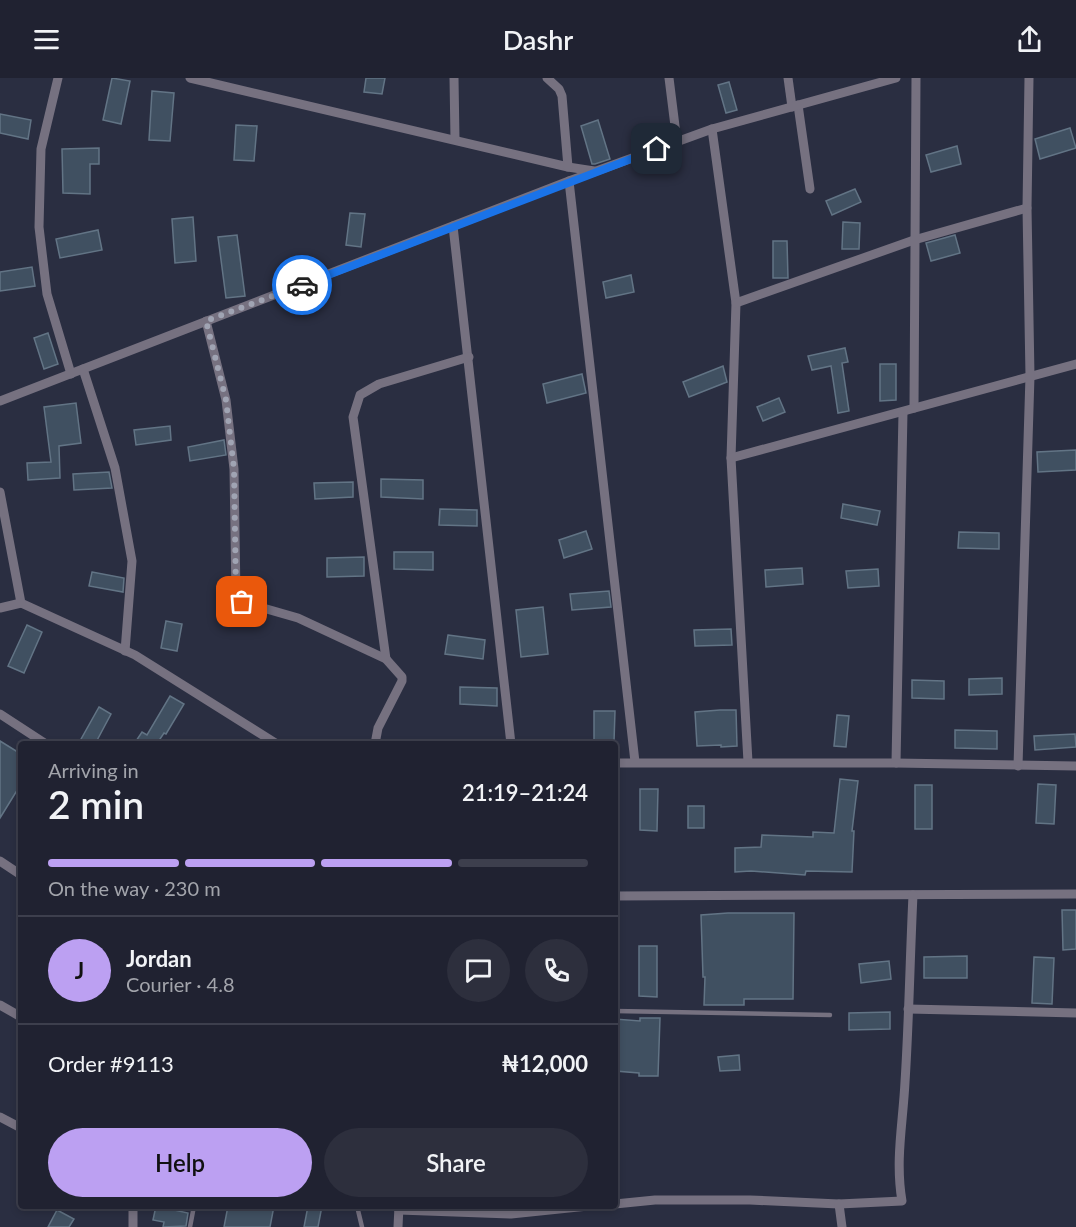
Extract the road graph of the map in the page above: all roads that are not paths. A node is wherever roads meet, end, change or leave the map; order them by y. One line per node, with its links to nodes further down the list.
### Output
1 (58, 78): 26 (street)
2 (190, 78): 12 (street)
3 (454, 78): 12 (street)
4 (547, 78): 14 (street)
5 (669, 78): 13 (street)
6 (788, 78): 10 (street)
7 (896, 78): 10 (street)
8 (916, 78): 20 (street)
9 (1029, 78): 18 (street)
10 (795, 106): 11 (street); 17 (street)
11 (712, 129): 13 (street); 21 (street)
12 (455, 139): 14 (street)
13 (676, 142): 15 (street)
14 (568, 167): 15 (street)
15 (597, 171): 16 (street)
16 (569, 181): 19 (street); 42 (street)
17 (810, 189)
18 (1027, 208): 20 (street); 27 (street)
19 (453, 226): 22 (street); 23 (street)
20 (914, 240): 21 (street); 29 (street)
21 (736, 303): 31 (street)
22 (206, 321): 25 (street); 36 (street)
23 (469, 357): 36 (street); 41 (street)
24 (1076, 364): 27 (street)
25 (83, 369): 26 (street); 35 (street)
26 (71, 374): 28 (street)
27 (1030, 375): 29 (street); 46 (street)
28 (0, 401)
29 (914, 408): 30 (street)
30 (903, 412): 31 (street); 45 (street)
31 (731, 458): 43 (street)
32 (0, 492): 33 (street)
33 (21, 603): 34 (street); 35 (street)
34 (0, 609)
35 (125, 651): 39 (street)
36 (386, 659): 40 (street)
37 (0, 714): 38 (street)
38 (41, 741)
39 (272, 741)
40 (376, 741)
41 (511, 741)
42 (634, 762): 43 (street); 44 (street)
43 (748, 762): 45 (street)
44 (618, 763)
45 (896, 763): 46 (street)
46 (1018, 766): 47 (street)
47 (1076, 766)
48 (0, 861): 49 (street)
49 (18, 873)
50 (1076, 894): 51 (street)
51 (913, 895): 52 (street); 54 (street)
52 (618, 896)
53 (0, 1005): 57 (street)
54 (908, 1010): 56 (street); 62 (street)
55 (618, 1011): 58 (lane)
56 (1076, 1013)
57 (18, 1015)
58 (830, 1015)
59 (0, 1117): 60 (street)
60 (18, 1126)
61 (618, 1204): 62 (street)
62 (839, 1204): 73 (street)
63 (134, 1209): 69 (street)
64 (193, 1209): 70 (lane)
65 (358, 1209): 71 (lane)
66 (399, 1209): 72 (street)
67 (418, 1209): 68 (street)
68 (559, 1209)
69 (133, 1227)
70 (190, 1227)
71 (362, 1227)
72 (398, 1227)
73 (842, 1227)

